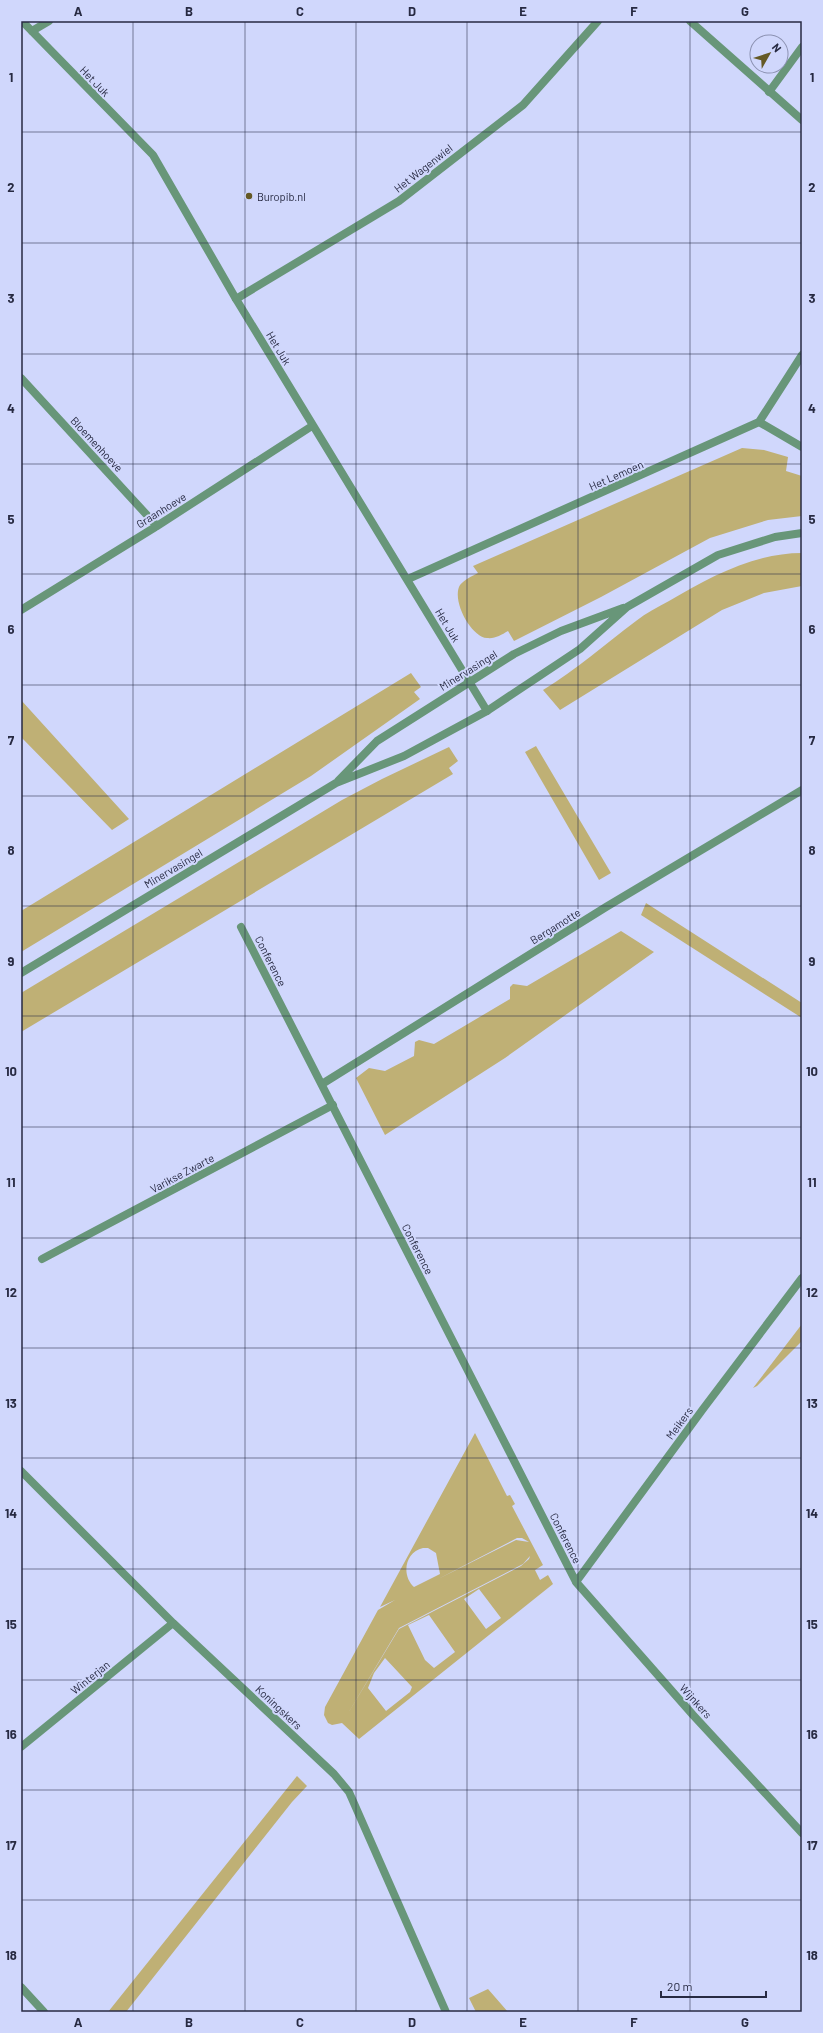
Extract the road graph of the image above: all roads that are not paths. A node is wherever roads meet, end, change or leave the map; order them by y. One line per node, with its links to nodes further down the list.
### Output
1 (22, 21): 5 (street, Het Juk)
2 (49, 21): 5 (street)
3 (598, 21): 9 (street, Het Wagenwiel)
4 (690, 21): 7 (street)
5 (32, 31): 9 (street, Het Juk)
6 (802, 47): 7 (street)
7 (770, 92): 8 (street)
8 (802, 120)
9 (236, 300): 13 (street, Het Juk)
10 (802, 354): 12 (street)
11 (21, 378): 15 (street, Bloemenhoeve)
12 (759, 422): 14 (street); 17 (street, Het Lemoen)
13 (312, 426): 15 (street, Graanhoeve); 17 (street, Het Juk)
14 (802, 446)
15 (157, 526): 19 (street, Graanhoeve)
16 (802, 533): 18 (street, Minervasingel)
17 (408, 579): 20 (street, Het Juk)
18 (629, 606): 20 (street, Minervasingel); 21 (street, Minervasingel)
19 (21, 610)
20 (469, 683): 21 (street, Het Juk); 22 (street, Minervasingel)
21 (487, 711): 22 (street, Minervasingel)
22 (336, 783): 25 (street, Minervasingel)
23 (802, 790): 26 (street, Bergamotte)
24 (241, 927): 26 (street, Conference)
25 (21, 973)
26 (322, 1084): 27 (street, Conference)
27 (333, 1105): 28 (street, Varikse Zwarte); 31 (street, Conference)
28 (42, 1259)
29 (802, 1278): 31 (street, Meikers)
30 (21, 1471): 32 (street, Koningskers)
31 (576, 1582): 34 (street, Wijnkers)
32 (173, 1623): 33 (street, Winterjan); 37 (street, Koningskers)
33 (21, 1747)
34 (802, 1833)
35 (21, 1987): 36 (street)
36 (44, 2012)
37 (446, 2012)

